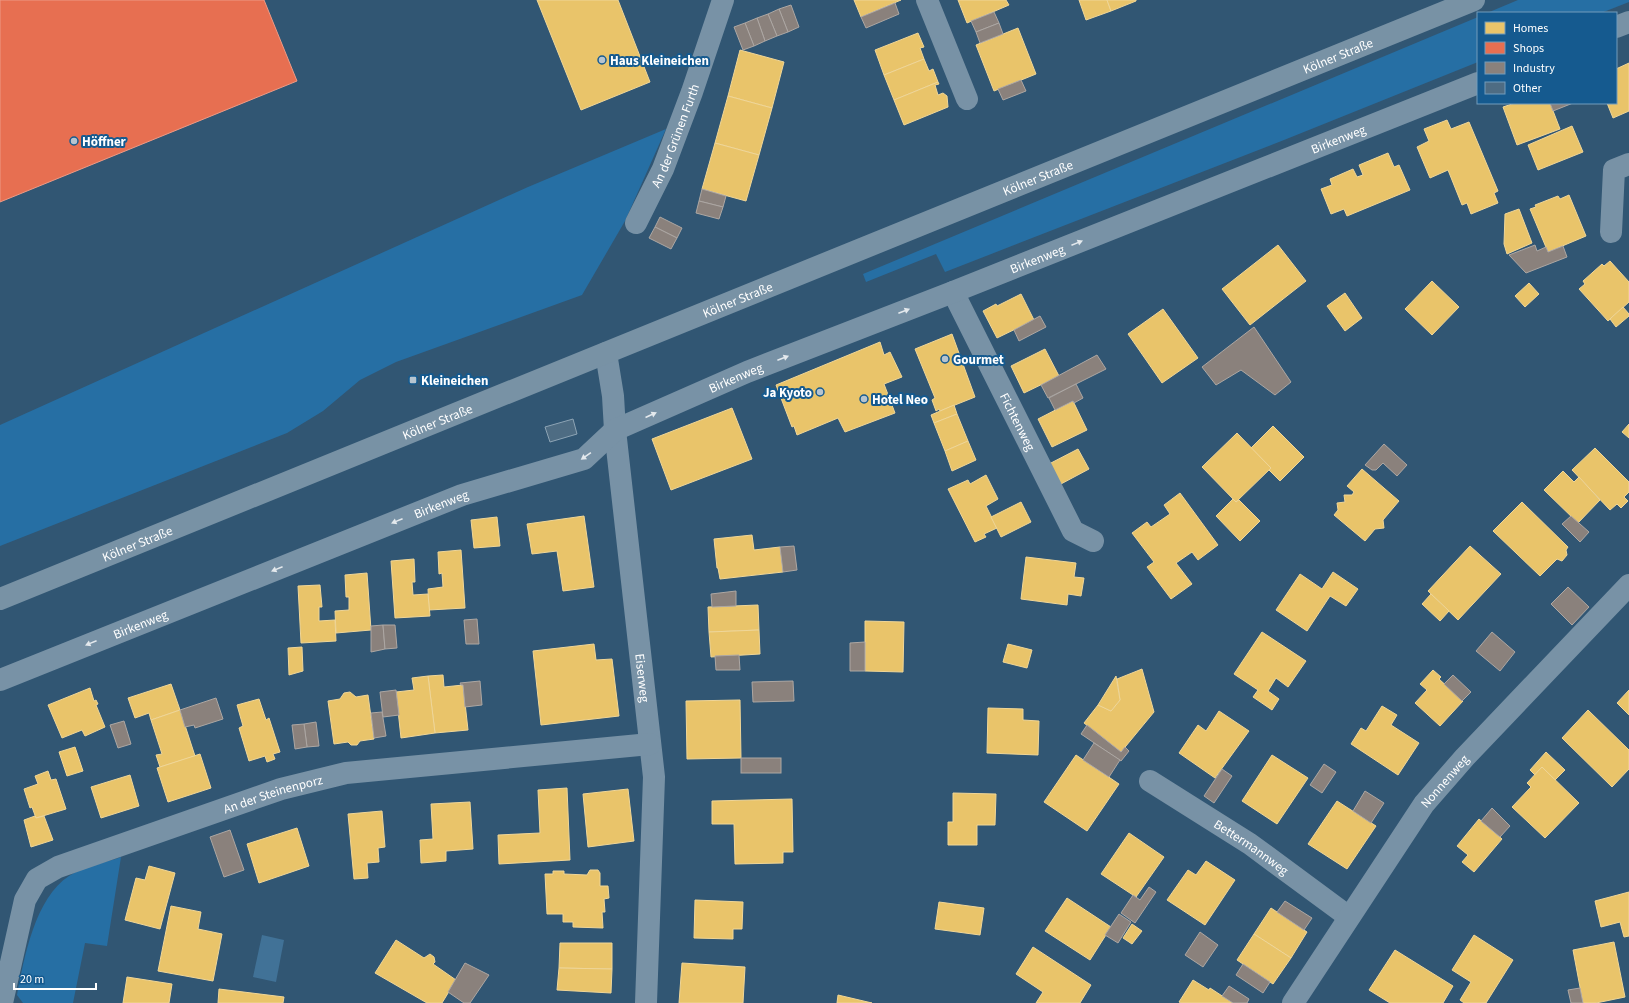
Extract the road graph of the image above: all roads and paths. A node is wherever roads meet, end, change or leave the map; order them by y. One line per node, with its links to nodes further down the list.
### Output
1 (723, 0): 9 (street, An der Grünen Furth)
2 (927, 0): 7 (street)
3 (1474, 0): 12 (main road, Kölner Straße)
4 (1629, 22): 5 (street)
5 (1617, 28)
6 (1477, 83): 11 (street, Birkenweg, one-way to 6)
7 (966, 99)
8 (1629, 164): 10 (street)
9 (636, 223)
10 (1611, 232)
11 (953, 292): 13 (street, Birkenweg, one-way to 11); 14 (street, Fichtenweg)
12 (606, 353): 13 (street, Eiserweg); 16 (main road, Kölner Straße)
13 (615, 430): 17 (street, Birkenweg, one-way to 17); 18 (street, Eiserweg)
14 (1092, 541)
15 (1629, 585): 20 (street, Nonnenweg)
16 (0, 598)
17 (0, 680)
18 (650, 744): 21 (street, An der Steinenporz); 22 (street, Eiserweg)
19 (1150, 781): 20 (street, Bettermannweg)
20 (1349, 917): 23 (street, Nonnenweg)
21 (2, 1003)
22 (646, 1003)
23 (1293, 1003)

